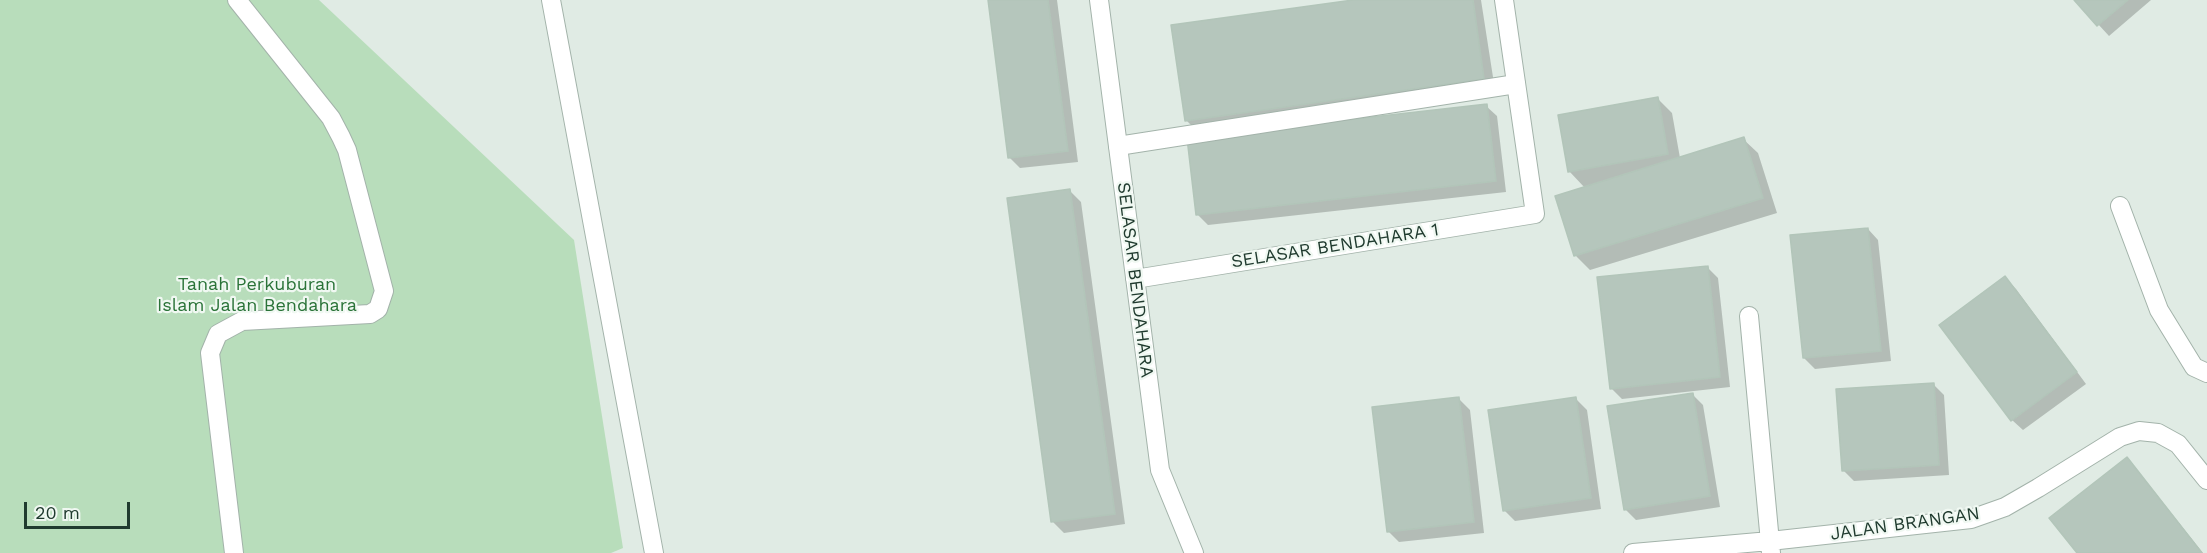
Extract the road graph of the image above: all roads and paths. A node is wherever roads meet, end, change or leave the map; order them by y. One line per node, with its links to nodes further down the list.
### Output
1 (237, 0): 13 (street)
2 (552, 0): 14 (street)
3 (1100, 0): 6 (street, SELASAR BENDAHARA)
4 (1504, 0): 5 (street)
5 (1516, 84): 6 (street); 8 (street, SELASAR BENDAHARA 1)
6 (1118, 146): 8 (street, SELASAR BENDAHARA)
7 (2120, 206): 10 (street)
8 (1135, 279): 15 (street, SELASAR BENDAHARA)
9 (1749, 316): 12 (street)
10 (2207, 373)
11 (2207, 480): 12 (street, JALAN BRANGAN)
12 (1771, 547): 16 (street, JALAN BRANGAN)
13 (234, 553)
14 (654, 553)
15 (1194, 553)
16 (1633, 553)

